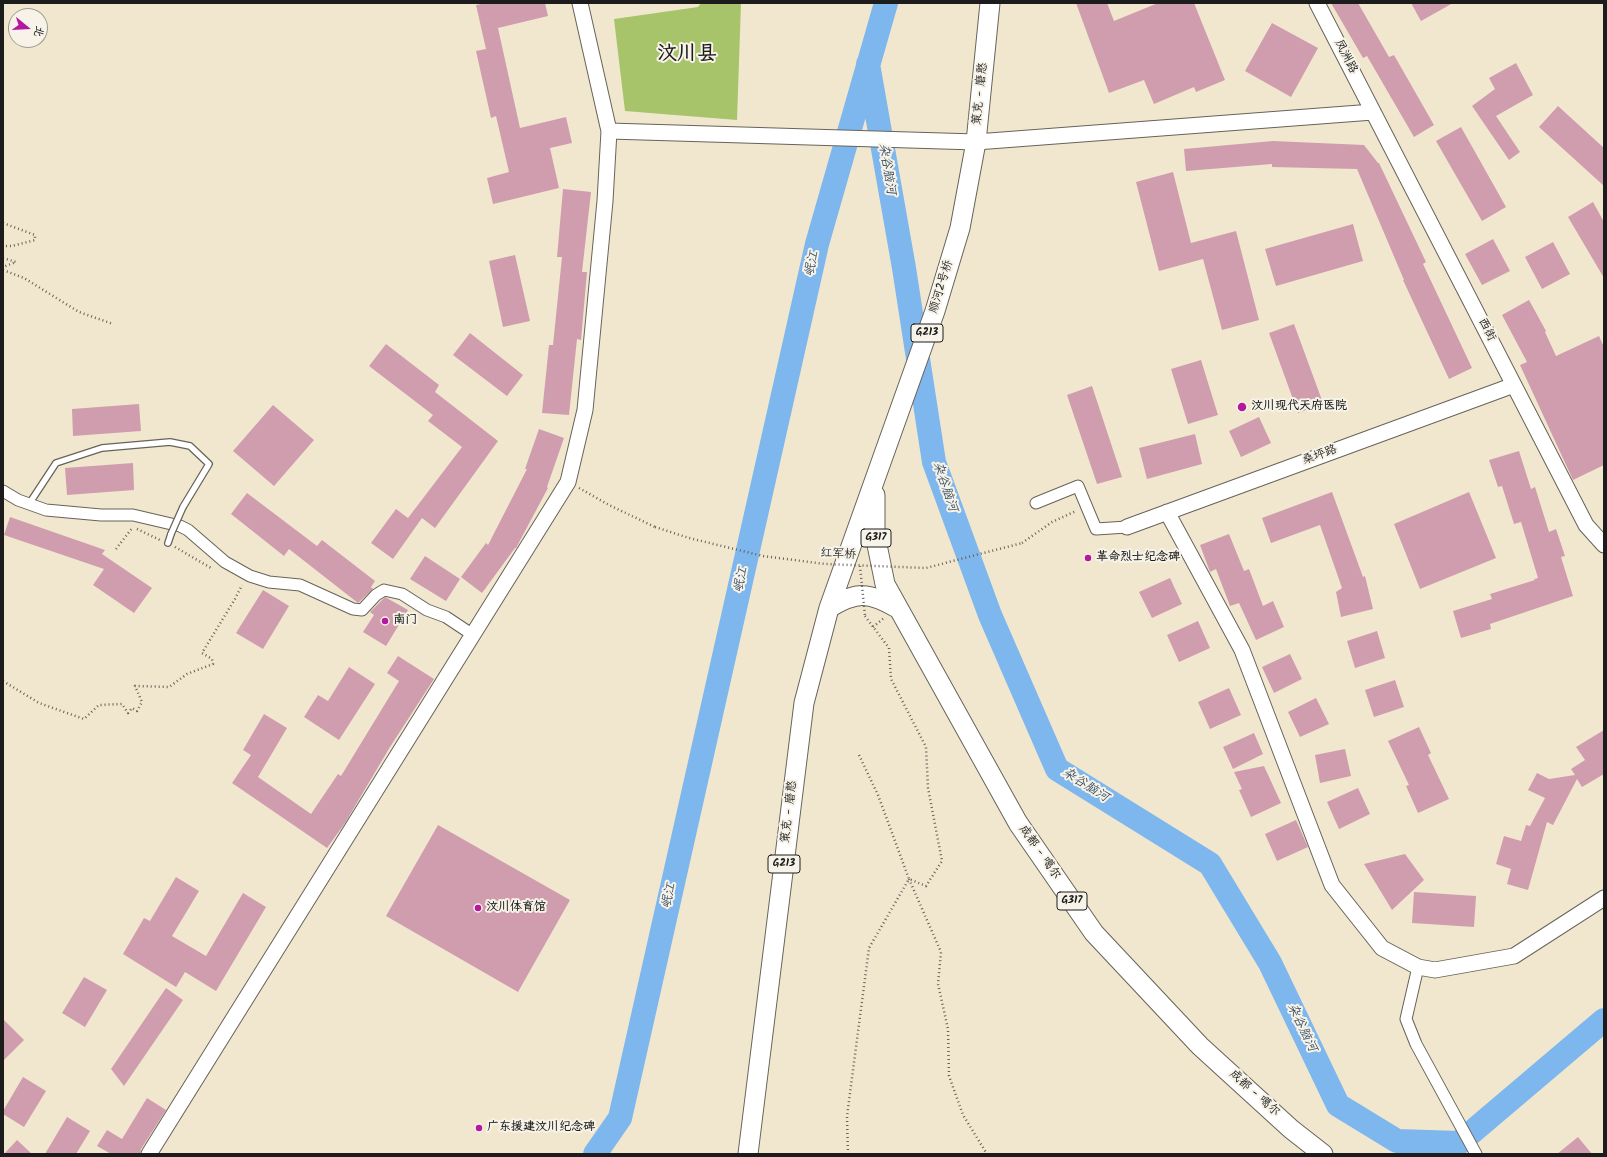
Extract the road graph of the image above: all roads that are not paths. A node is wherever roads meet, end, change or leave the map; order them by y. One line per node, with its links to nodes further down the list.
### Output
1 (580, 3): 5 (street)
2 (990, 3): 6 (highway, 策克 - 磨憨 / G213)
3 (1317, 3): 4 (street, 凤洲路)
4 (1373, 112): 6 (street); 8 (street, 西街)
5 (609, 131): 6 (street); 19 (street)
6 (976, 142): 7 (highway, 策克 - 磨憨 / G213)
7 (968, 184): 9 (highway, 顺河2号桥 / G213)
8 (1514, 385): 13 (street, 桑坪路); 16 (street, 西街)
9 (876, 480): 17 (highway, 成都 - 噶尔 / G317); 18 (highway, 策克 - 磨憨 / G213)
10 (3, 491): 12 (street)
11 (1036, 502): 14 (street)
12 (29, 504): 15 (lane, bridge); 19 (street)
13 (1167, 512): 14 (street, 桑坪路); 21 (street)
14 (1127, 527)
15 (168, 543)
16 (1604, 545)
17 (893, 601): 18 (highway); 24 (highway, 成都 - 噶尔 / G317)
18 (829, 608): 23 (highway, 策克 - 磨憨 / G213)
19 (473, 635): 22 (street)
20 (1604, 898): 21 (street)
21 (1418, 967): 25 (street)
22 (149, 1154)
23 (748, 1154)
24 (1323, 1154)
25 (1476, 1154)

